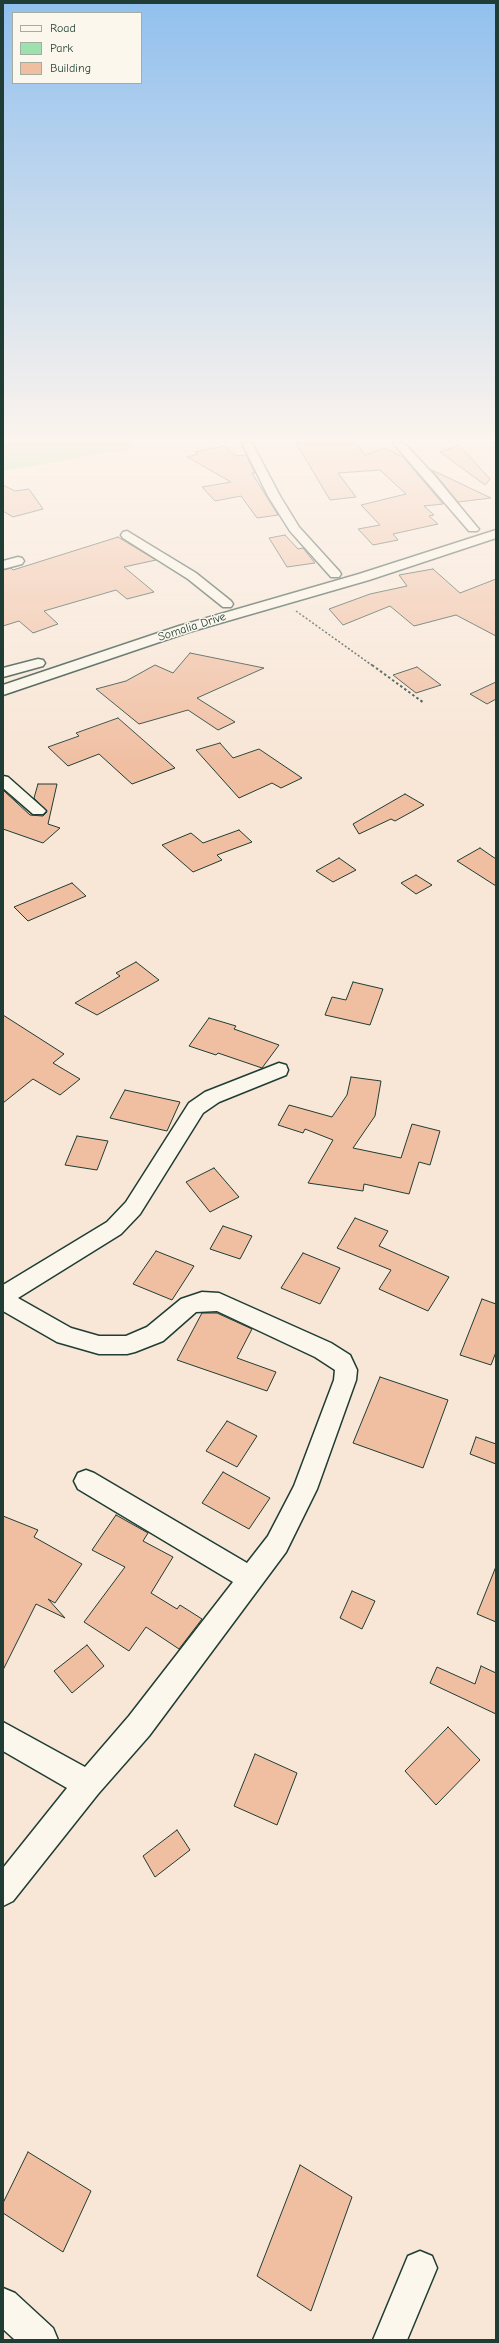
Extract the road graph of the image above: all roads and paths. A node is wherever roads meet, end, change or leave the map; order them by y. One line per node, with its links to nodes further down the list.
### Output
1 (154, 552): 9 (street)
2 (315, 552): 7 (street)
3 (401, 552): 7 (main road, Somalia Drive)
4 (440, 552): 8 (main road, Somalia Drive)
5 (18, 561): 6 (street)
6 (3, 565)
7 (335, 574): 9 (main road, Somalia Drive)
8 (281, 600): 13 (main road, Somalia Drive); 14 (path)
9 (227, 604): 10 (main road, Somalia Drive)
10 (78, 650)
11 (48, 659): 12 (main road)
12 (3, 673)
13 (3, 690)
14 (424, 703)
15 (3, 780): 16 (street)
16 (38, 811)
17 (279, 1070): 18 (street)
18 (3, 1296)
19 (3, 1301): 21 (street)
20 (86, 1480): 21 (street)
21 (251, 1579): 23 (street)
22 (3, 1736): 23 (street)
23 (88, 1784): 24 (street)
24 (3, 1891)
25 (420, 2268): 28 (street)
26 (3, 2305): 27 (street)
27 (41, 2340)
28 (390, 2340)

